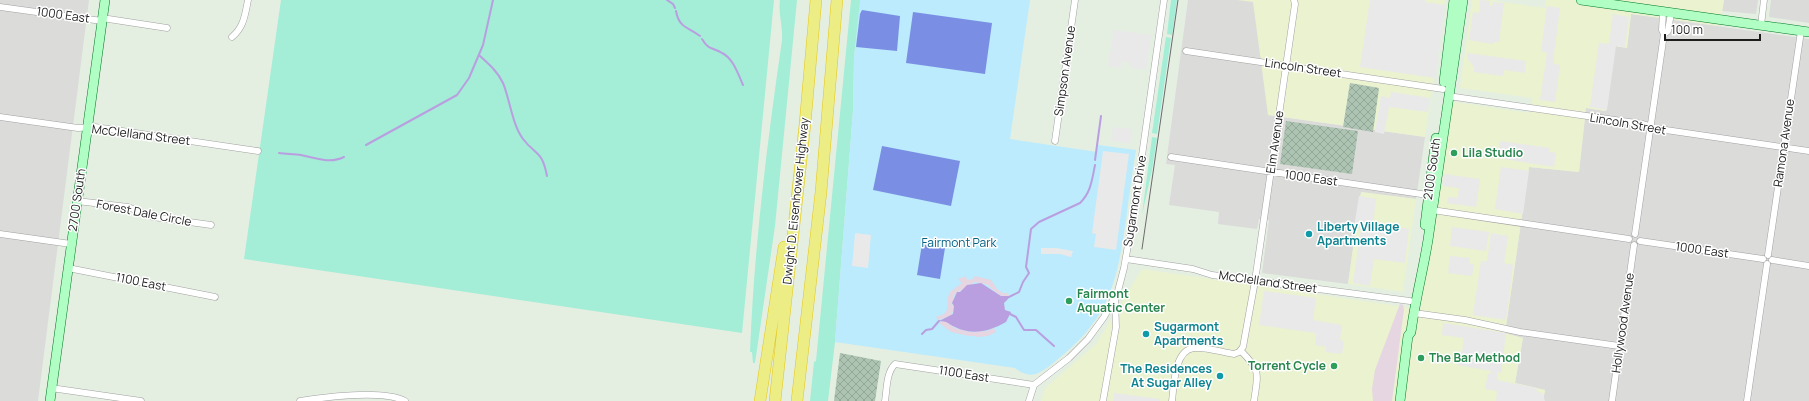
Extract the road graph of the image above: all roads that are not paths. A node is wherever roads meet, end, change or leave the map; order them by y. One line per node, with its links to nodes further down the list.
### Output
1 (104, 0): 15 (main road, 2700 South)
2 (248, 0): 19 (street)
3 (816, 0): 24 (highway, Dwight D. Eisenhower Highway)
4 (837, 0): 65 (highway, Dwight D. Eisenhower Highway)
5 (1075, 0): 27 (street, Simpson Avenue)
6 (1164, 0): 44 (street, Sugarmont Drive)
7 (1454, 0): 22 (main road, 2100 South)
8 (1463, 0): 22 (main road, 2100 South)
9 (1581, 0): 10 (main road)
10 (1585, 0): 14 (main road)
11 (1764, 0): 16 (street)
12 (1295, 1): 21 (street, Elm Avenue)
13 (0, 7): 15 (street, 1000 East)
14 (1667, 12): 16 (main road); 25 (street)
15 (102, 19): 17 (street, 1000 East); 26 (main road, 2700 South)
16 (1761, 25): 18 (main road)
17 (167, 28)
18 (1805, 32): 28 (street, Ramona Avenue)
19 (232, 37)
20 (1186, 51): 21 (street, Lincoln Street)
21 (1286, 66): 22 (street, Lincoln Street); 32 (street, Elm Avenue)
22 (1445, 93): 25 (street, Lincoln Street); 33 (main road, 2100 South); 36 (main road, 2100 South)
23 (0, 117): 26 (street, McClelland Street)
24 (805, 124): 63 (highway); 64 (highway, Dwight D. Eisenhower Highway)
25 (1651, 127): 28 (street, Lincoln Street); 39 (street)
26 (87, 128): 29 (street, McClelland Street); 35 (main road, 2700 South)
27 (1055, 141)
28 (1784, 147): 30 (street, Lincoln Street); 45 (street, Ramona Avenue)
29 (258, 151)
30 (1809, 151)
31 (1171, 157): 32 (street, 1000 East)
32 (1270, 172): 34 (street, 1000 East); 48 (street, Elm Avenue)
33 (1431, 174): 34 (main road, 2100 South); 36 (main road)
34 (1428, 195): 51 (main road, 2100 South)
35 (77, 200): 37 (street, Forest Dale Circle); 42 (main road, 2700 South)
36 (1432, 210): 40 (street); 52 (main road, 2100 South)
37 (211, 225)
38 (0, 234): 42 (street)
39 (1635, 234): 40 (street); 41 (street)
40 (1629, 239): 43 (street)
41 (1640, 241): 43 (street); 45 (street, 1000 East)
42 (71, 244): 47 (main road, 2700 South)
43 (1634, 245): 54 (street, Hollywood Avenue)
44 (1126, 259): 48 (street, McClelland Street); 50 (street, Sugarmont Drive)
45 (1767, 260): 46 (street, 1000 East); 73 (street, Ramona Avenue)
46 (1809, 266)
47 (68, 268): 49 (street, 1100 East); 57 (main road, 2700 South)
48 (1255, 281): 51 (street, McClelland Street); 55 (street, Elm Avenue)
49 (215, 297)
50 (1115, 299): 56 (street); 68 (street, Sugarmont Drive)
51 (1410, 301): 52 (main road); 53 (main road, 2100 South)
52 (1413, 317): 53 (main road, 2100 South); 54 (street)
53 (1408, 336): 71 (main road, 2100 South)
54 (1619, 346): 72 (street, Hollywood Avenue)
55 (1241, 351): 69 (street); 70 (street)
56 (1034, 385): 66 (street, 1100 East); 67 (street)
57 (52, 388): 59 (main road, 2700 South); 60 (street)
58 (349, 398): 61 (street); 62 (street)
59 (50, 401)
60 (141, 401)
61 (300, 401)
62 (405, 401)
63 (760, 401)
64 (775, 401)
65 (797, 401)
66 (885, 401)
67 (1029, 401)
68 (1103, 401)
69 (1172, 401)
70 (1254, 401)
71 (1400, 401)
72 (1612, 401)
73 (1747, 401)

